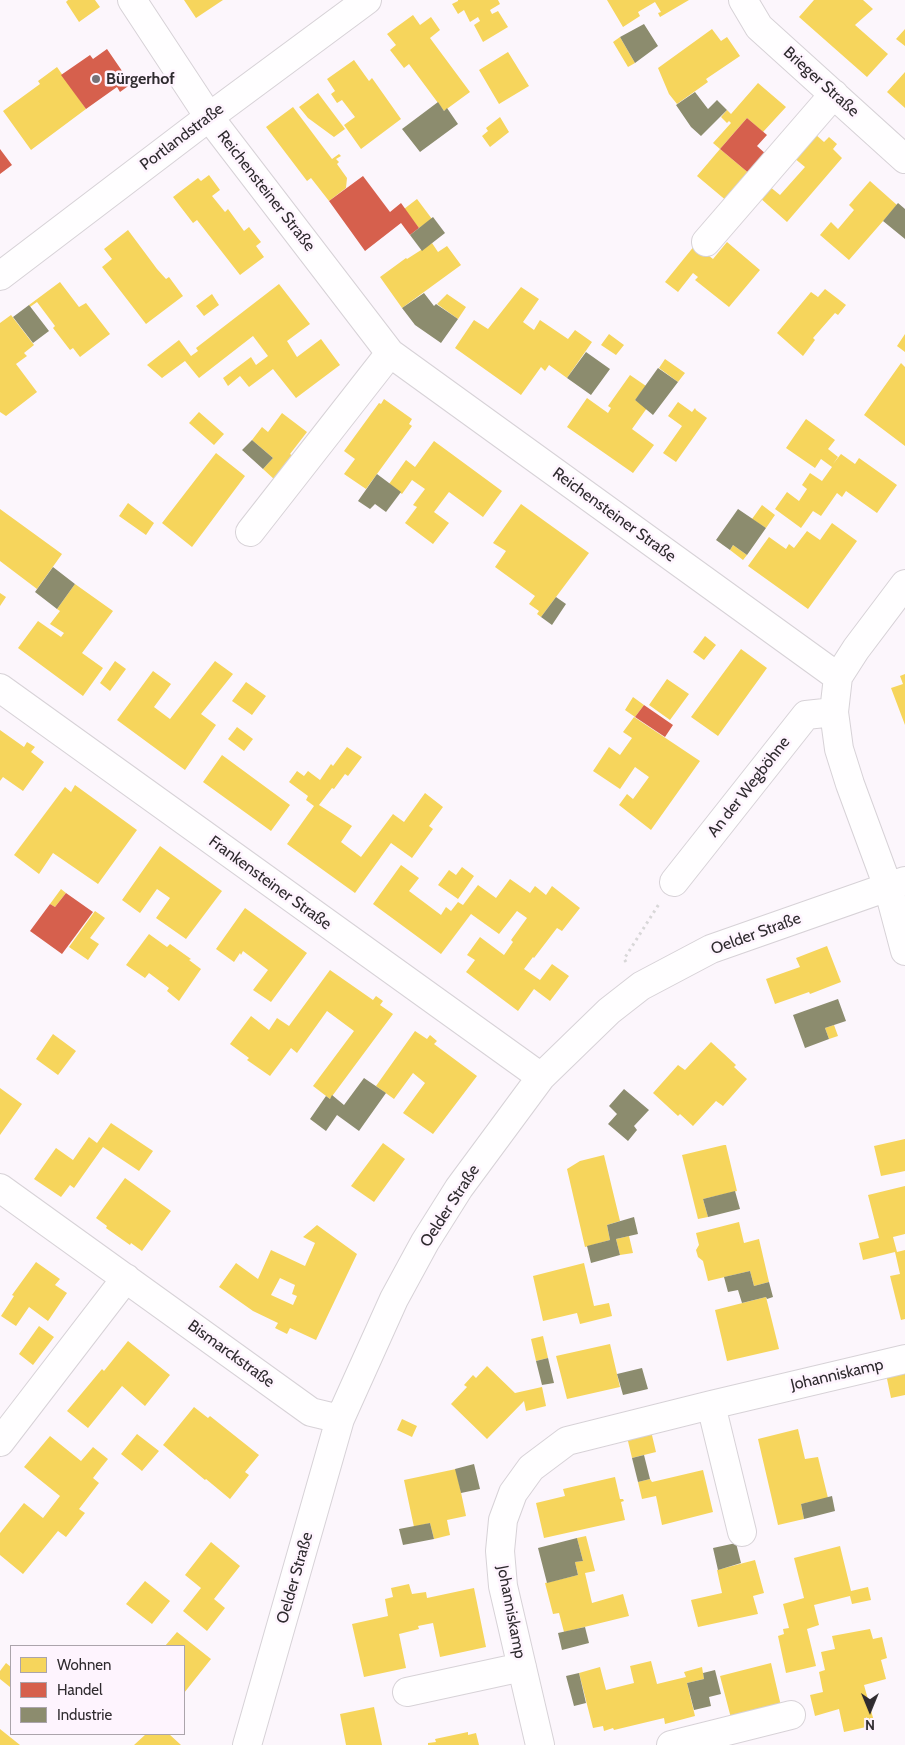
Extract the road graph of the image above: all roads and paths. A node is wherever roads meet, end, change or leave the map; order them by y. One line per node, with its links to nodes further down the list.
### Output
1 (132, 0): 5 (street, Reichensteiner Straße)
2 (367, 0): 5 (street, Portlandstraße)
3 (743, 0): 4 (street, Brieger Straße)
4 (834, 94): 6 (street, Brieger Straße); 7 (street)
5 (208, 117): 8 (street, Portlandstraße); 9 (street, Reichensteiner Straße)
6 (905, 158)
7 (706, 242)
8 (0, 276)
9 (390, 353): 10 (street); 12 (street, Reichensteiner Straße)
10 (250, 532)
11 (905, 584): 12 (street)
12 (838, 677): 14 (street)
13 (0, 688): 19 (street, Frankensteiner Straße)
14 (834, 712): 15 (street, An der Wegböhne); 16 (street)
15 (674, 882): 18 (path)
16 (897, 884): 17 (street); 18 (street, Oelder Straße)
17 (905, 951)
18 (641, 986): 19 (street, Oelder Straße)
19 (541, 1077): 24 (street, Oelder Straße)
20 (0, 1188): 21 (street, Bismarckstraße)
21 (126, 1278): 24 (street, Bismarckstraße); 25 (street)
22 (905, 1359): 23 (street, Johanniskamp)
23 (710, 1405): 26 (street); 27 (street, Johanniskamp)
24 (340, 1419): 30 (street, Oelder Straße)
25 (0, 1442)
26 (742, 1532)
27 (522, 1667): 28 (street); 31 (street, Johanniskamp)
28 (407, 1692)
29 (791, 1715): 32 (street)
30 (247, 1745)
31 (540, 1745)
32 (671, 1745)

